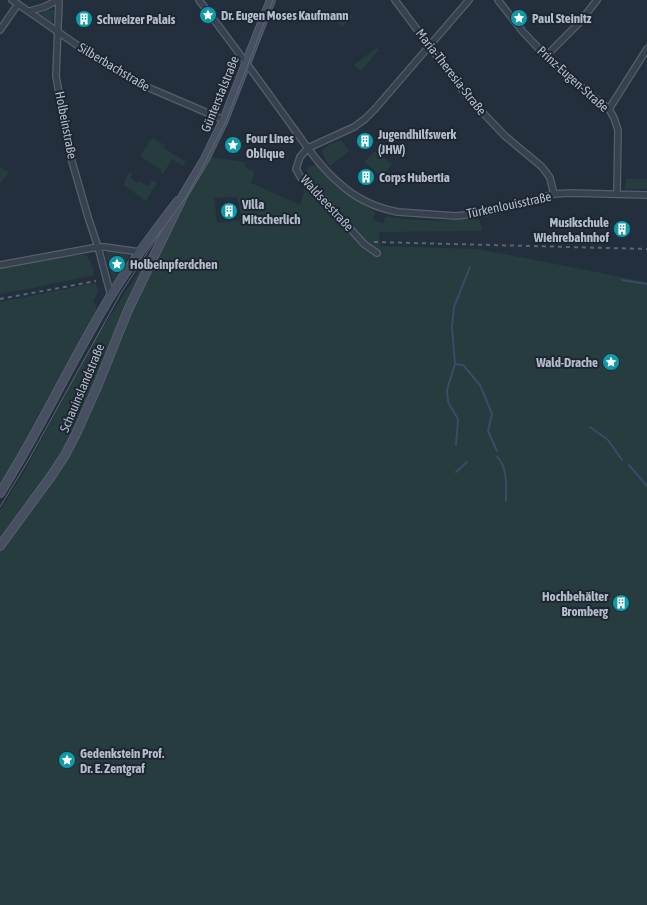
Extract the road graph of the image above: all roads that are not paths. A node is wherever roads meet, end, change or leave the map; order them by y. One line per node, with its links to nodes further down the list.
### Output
1 (12, 0): 9 (street, Silberbachstraße)
2 (59, 0): 10 (street); 12 (street, Holbeinstraße)
3 (199, 0): 16 (street, Türkenlouisstraße)
4 (271, 0): 16 (main road, Günterstalstraße)
5 (395, 0): 13 (street, Maria-Theresia-Straße)
6 (469, 0): 13 (street)
7 (498, 0): 15 (street, Prinz-Eugen-Straße)
8 (597, 0): 15 (street)
9 (18, 4): 10 (street, Silberbachstraße); 11 (street)
10 (30, 12): 12 (street, Silberbachstraße)
11 (0, 30)
12 (58, 31): 18 (street, Silberbachstraße); 25 (street, Holbeinstraße)
13 (429, 47): 19 (street); 21 (street, Maria-Theresia-Straße)
14 (647, 49): 17 (street)
15 (546, 56): 17 (street, Prinz-Eugen-Straße)
16 (246, 62): 18 (main road, Günterstalstraße); 19 (street, Türkenlouisstraße)
17 (609, 108): 22 (street, Prinz-Eugen-Straße)
18 (224, 120): 20 (main road, Günterstalstraße)
19 (308, 148): 21 (street, Türkenlouisstraße); 27 (street, Waldseestraße)
20 (184, 194): 24 (main road, Günterstalstraße); 26 (main road, Günterstalstraße)
21 (554, 194): 22 (street, Türkenlouisstraße)
22 (617, 194): 23 (street, Türkenlouisstraße)
23 (647, 195)
24 (168, 229): 31 (main road, Schauinslandstraße)
25 (98, 247): 26 (street); 28 (street); 29 (street, Holbeinstraße)
26 (140, 252): 29 (main road, Günterstalstraße)
27 (377, 253)
28 (0, 265)
29 (110, 296): 30 (main road, Schauinslandstraße)
30 (0, 493)
31 (0, 546)

